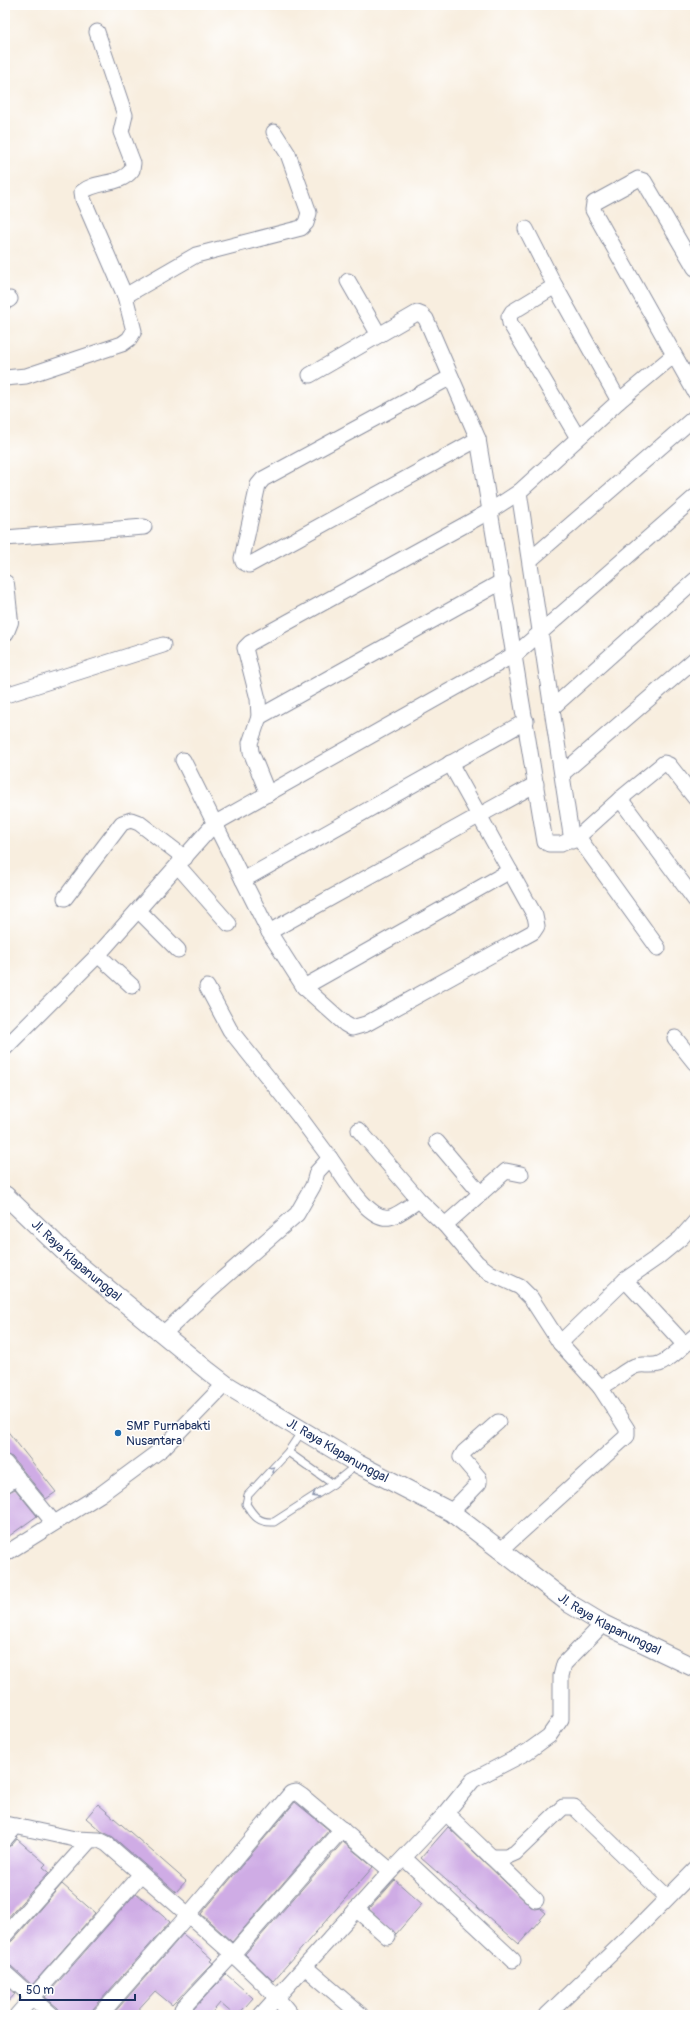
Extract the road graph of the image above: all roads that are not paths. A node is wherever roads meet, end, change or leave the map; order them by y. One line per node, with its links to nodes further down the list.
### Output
1 (97, 32): 7 (street)
2 (274, 132): 7 (street)
3 (526, 229): 6 (street)
4 (695, 268): 9 (street)
5 (348, 281): 8 (street)
6 (555, 286): 14 (street); 16 (street)
7 (125, 296): 12 (street)
8 (379, 335): 10 (street); 11 (street)
9 (674, 355): 13 (street); 14 (street)
10 (310, 375)
11 (451, 377): 17 (street); 17 (street)
12 (5, 378)
13 (695, 392)
14 (620, 401): 16 (street)
15 (695, 417): 23 (street)
16 (578, 438): 18 (street)
17 (478, 439): 20 (street)
18 (519, 492): 20 (street); 23 (street)
19 (693, 505): 29 (street)
20 (490, 511): 25 (street); 35 (street)
21 (144, 527): 22 (street)
22 (5, 538)
23 (530, 560): 29 (street)
24 (695, 580): 34 (street)
25 (503, 581): 31 (street); 35 (street)
26 (5, 584): 27 (street)
27 (6, 602): 28 (street)
28 (5, 632)
29 (538, 636): 31 (street); 34 (street)
30 (162, 645): 33 (street)
31 (515, 654): 36 (street); 41 (street)
32 (695, 659): 39 (street)
33 (5, 694)
34 (552, 708): 39 (street)
35 (259, 717): 41 (street)
36 (526, 721): 38 (street); 40 (street)
37 (183, 760): 45 (street)
38 (450, 763): 44 (street); 49 (street)
39 (563, 773): 46 (street)
40 (536, 784): 44 (street); 46 (street)
41 (268, 794): 45 (street)
42 (695, 798): 43 (street)
43 (620, 799): 46 (street); 51 (street)
44 (479, 816): 48 (street); 54 (street)
45 (214, 824): 47 (street); 49 (street)
46 (575, 839): 55 (street)
47 (181, 862): 50 (street); 52 (street); 53 (street)
48 (510, 871): 60 (street); 60 (street)
49 (243, 880): 54 (street)
50 (65, 898)
51 (695, 900)
52 (139, 911): 56 (street); 57 (street)
53 (229, 924)
54 (269, 932): 60 (street)
55 (658, 948)
56 (178, 950)
57 (98, 955): 58 (street); 62 (street)
58 (132, 986)
59 (207, 987): 66 (street)
60 (304, 987)
61 (675, 1038): 63 (street)
62 (5, 1048)
63 (695, 1063)
64 (360, 1130): 70 (street)
65 (437, 1142): 68 (street)
66 (330, 1158): 70 (street); 74 (street)
67 (521, 1174): 68 (street)
68 (481, 1194): 72 (street)
69 (5, 1195): 74 (street, Jl. Raya Klapanunggal)
70 (420, 1200): 72 (street)
71 (695, 1222): 73 (street)
72 (445, 1225): 76 (street)
73 (625, 1280): 75 (street); 76 (street)
74 (163, 1334): 77 (street, Jl. Raya Klapanunggal)
75 (690, 1340): 78 (street)
76 (560, 1343): 78 (street)
77 (225, 1384): 80 (street, Jl. Raya Klapanunggal); 87 (street)
78 (600, 1387): 88 (street)
79 (498, 1422): 86 (street)
80 (303, 1430): 81 (lane); 83 (street, Jl. Raya Klapanunggal)
81 (288, 1452): 85 (lane); 85 (lane, one-way to 81)
82 (5, 1463): 84 (street)
83 (358, 1464): 85 (lane); 86 (street, Jl. Raya Klapanunggal)
84 (11, 1481): 87 (street)
85 (333, 1484)
86 (451, 1512): 88 (street, Jl. Raya Klapanunggal)
87 (54, 1523): 89 (street)
88 (501, 1550): 90 (street, Jl. Raya Klapanunggal)
89 (5, 1554)
90 (603, 1624): 91 (street, Jl. Raya Klapanunggal); 92 (street)
91 (695, 1668)
92 (446, 1813): 97 (street); 98 (street)
93 (10, 1825): 95 (street); 96 (street)
94 (342, 1829): 100 (street); 105 (street); 108 (street)
95 (5, 1839)
96 (89, 1841): 101 (street); 106 (street)
97 (491, 1856): 102 (street); 103 (street)
98 (404, 1858): 100 (street); 109 (street)
99 (695, 1870): 102 (street)
100 (391, 1871): 104 (street)
101 (141, 1874): 105 (street); 113 (street)
102 (667, 1897): 121 (street)
103 (536, 1900)
104 (356, 1909): 107 (street); 110 (street)
105 (189, 1914): 108 (street); 117 (street)
106 (5, 1935)
107 (388, 1937)
108 (233, 1954): 112 (street); 114 (street)
109 (513, 1960)
110 (305, 1967): 112 (street); 120 (street)
111 (5, 1973): 113 (street)
112 (277, 1997): 118 (street); 119 (street)
113 (32, 1998): 115 (street); 116 (street)
114 (182, 2009)
115 (17, 2015)
116 (52, 2015)
117 (100, 2015)
118 (261, 2015)
119 (291, 2015)
120 (361, 2015)
121 (547, 2015)

